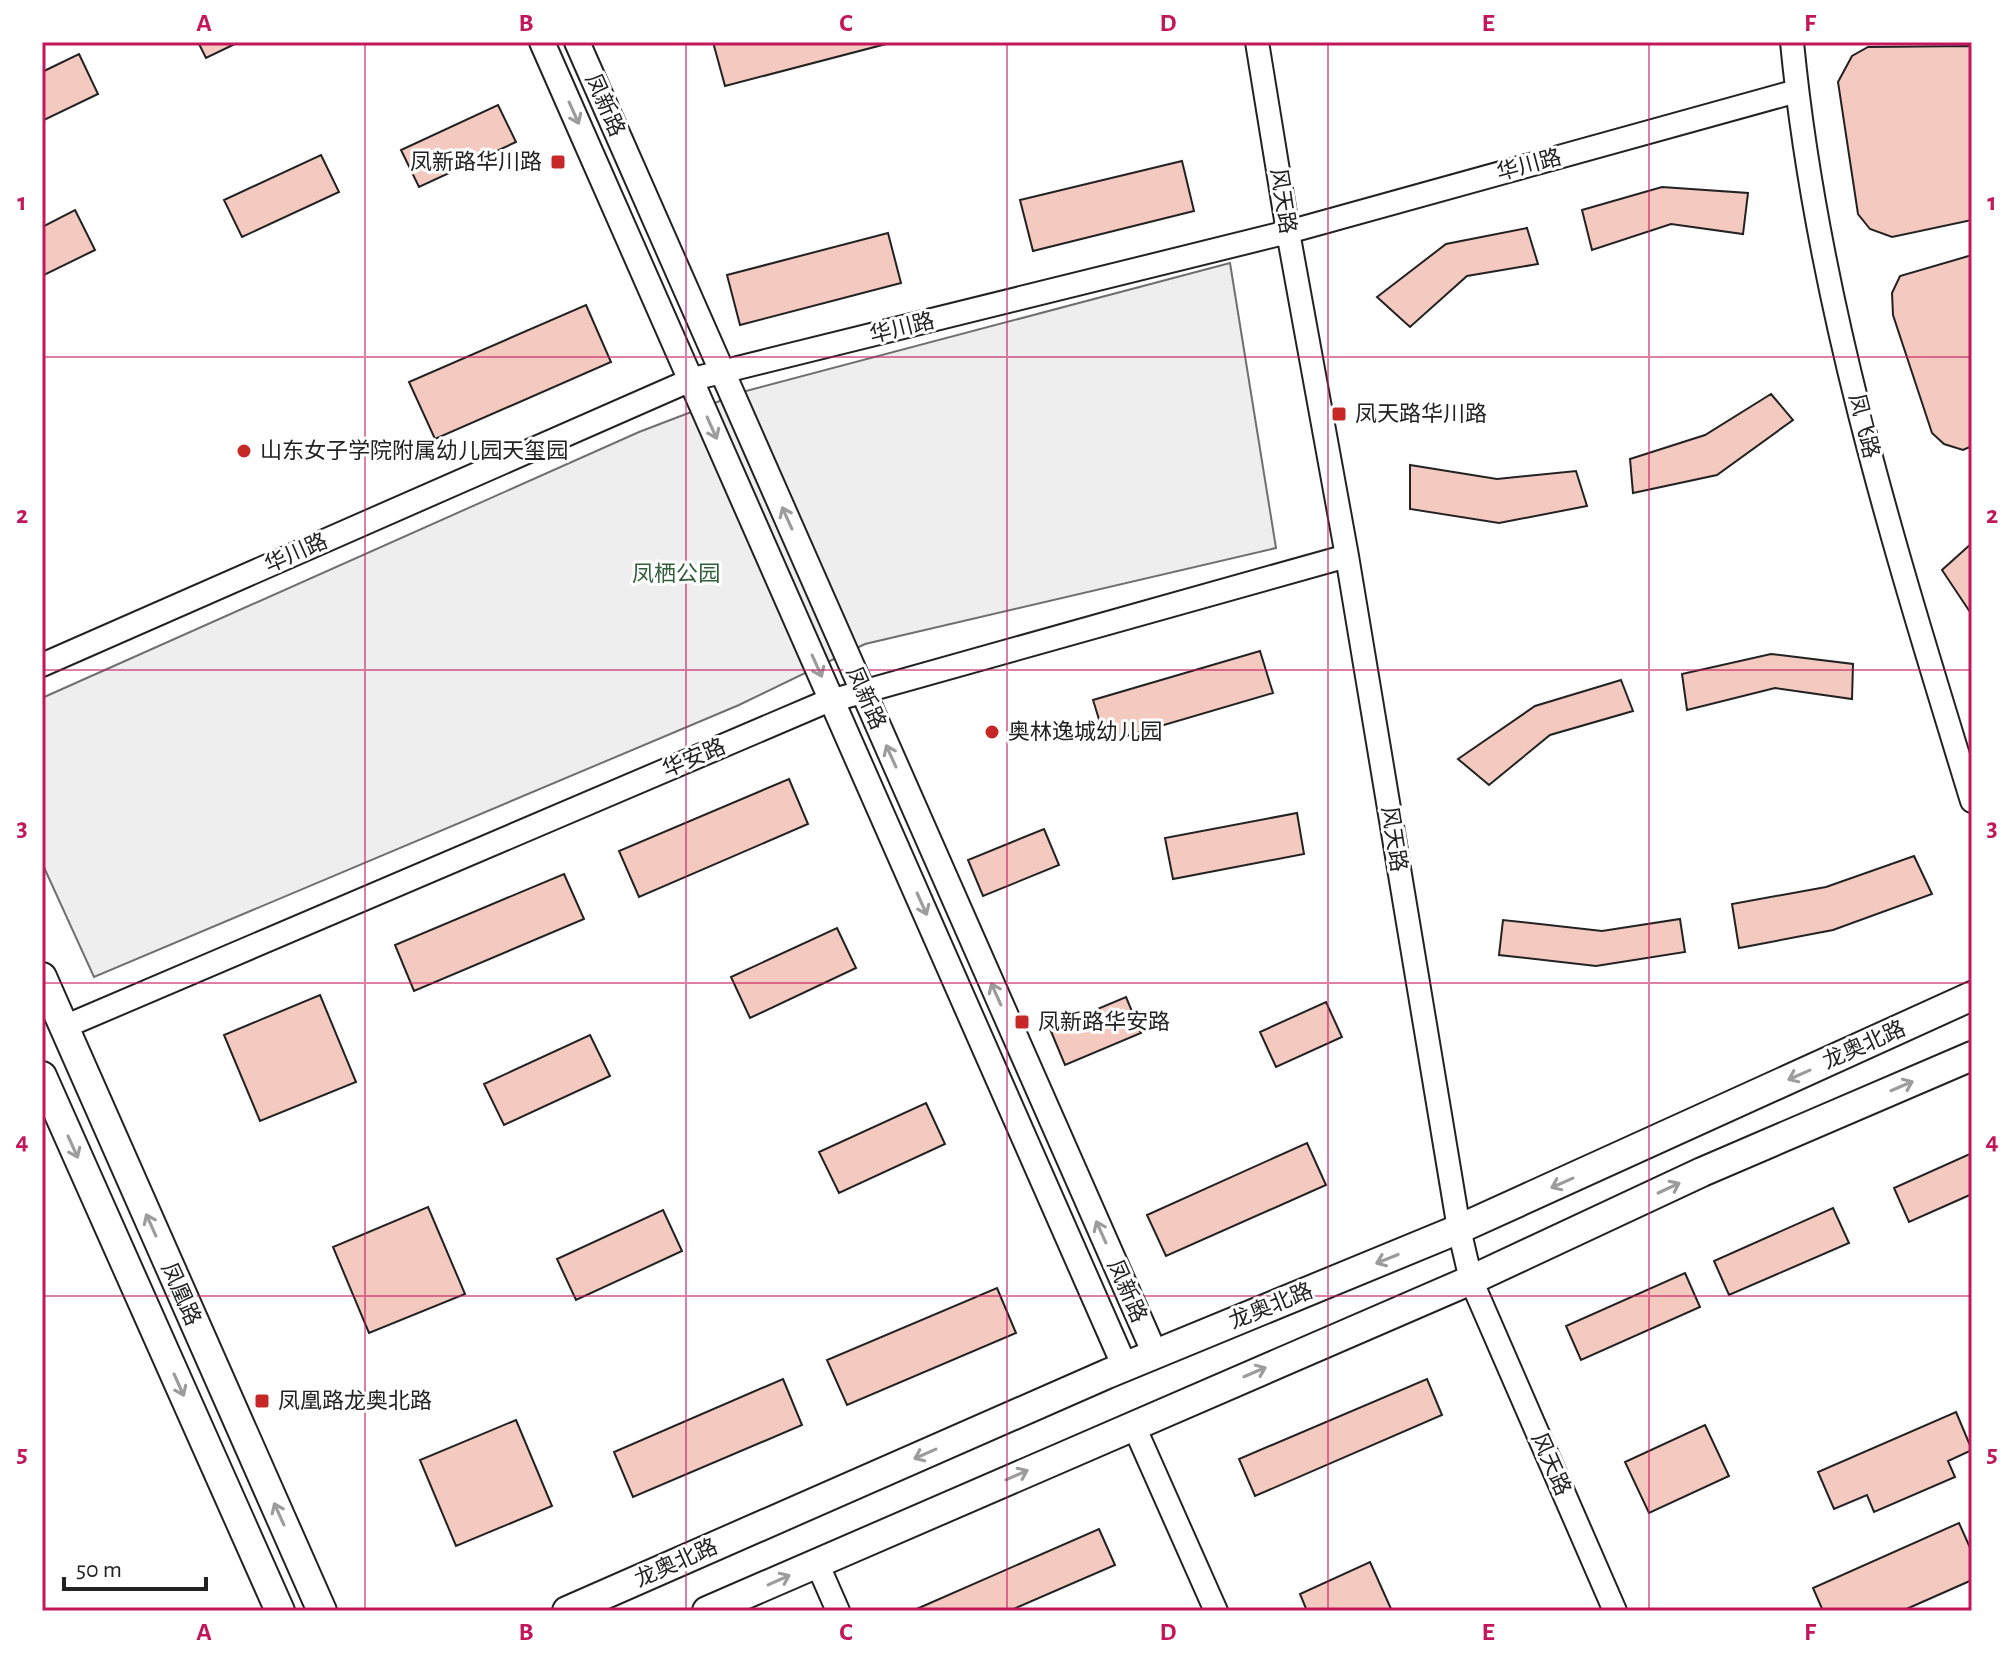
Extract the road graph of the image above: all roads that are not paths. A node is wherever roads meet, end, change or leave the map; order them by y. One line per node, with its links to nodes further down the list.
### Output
1 (542, 42): 8 (main road, one-way to 8)
2 (577, 42): 7 (main road, 凤新路)
3 (1257, 42): 6 (street, 风天路)
4 (1792, 42): 5 (street, 凤飞路)
5 (1797, 91): 6 (street, 华川路); 13 (street, 凤飞路)
6 (1288, 232): 7 (street, 华川路); 9 (street, 风天路)
7 (722, 372): 8 (street, 华川路); 11 (main road, 凤新路, one-way to 7)
8 (691, 380): 10 (street, 华川路); 12 (main road, one-way to 12)
9 (1347, 556): 11 (street, 华安路); 19 (street, 风天路)
10 (42, 665)
11 (863, 692): 12 (street, 华安路); 21 (main road, 凤新路, one-way to 11)
12 (832, 701): 16 (street, 华安路); 22 (main road, one-way to 22)
13 (1972, 801)
14 (42, 977): 16 (main road, 凤凰路)
15 (1972, 996): 19 (main road, 龙奥北路, one-way to 19)
16 (64, 1027): 26 (main road, 凤凰路, one-way to 16)
17 (1972, 1056): 20 (main road, one-way to 17)
18 (42, 1076): 25 (main road, 凤凰路, one-way to 25)
19 (1459, 1229): 20 (street, 风天路); 21 (main road, 龙奥北路, one-way to 21)
20 (1471, 1280): 23 (main road, one-way to 20); 31 (street, 风天路)
21 (1155, 1354): 22 (main road, 龙奥北路)
22 (1125, 1367): 27 (main road, 龙奥北路, one-way to 27)
23 (1133, 1424): 24 (main road, one-way to 23); 30 (street)
24 (817, 1563): 28 (main road, one-way to 24); 29 (street)
25 (280, 1611)
26 (322, 1611)
27 (567, 1611)
28 (707, 1611)
29 (838, 1611)
30 (1216, 1611)
31 (1615, 1611)

